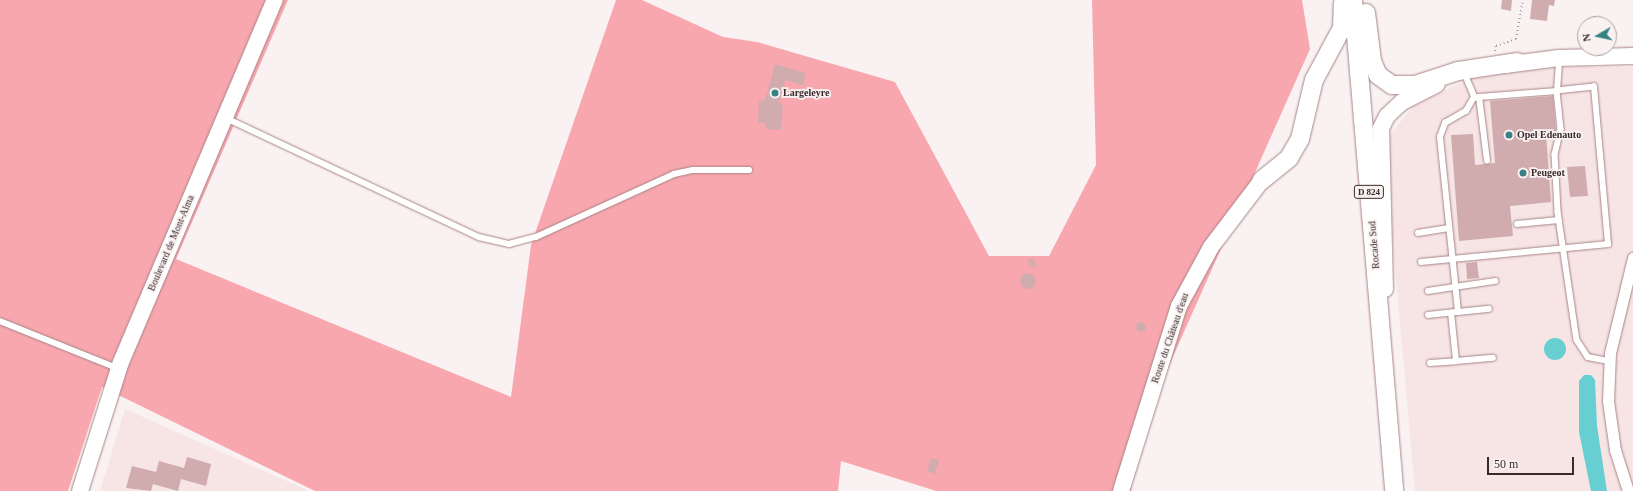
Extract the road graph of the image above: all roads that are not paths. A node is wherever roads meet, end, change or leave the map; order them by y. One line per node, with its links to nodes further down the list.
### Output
1 (275, 0): 12 (street, Boulevard de Mont-Alma)
2 (1343, 0): 15 (main road)
3 (1352, 0): 37 (main road, Rocade Sud / D 824)
4 (1365, 0): 7 (main road)
5 (1633, 56): 6 (street)
6 (1559, 58): 7 (street); 9 (lane)
7 (1517, 62): 8 (street)
8 (1465, 74): 11 (lane); 37 (street)
9 (1557, 91): 10 (lane); 16 (lane); 20 (lane)
10 (1479, 97): 11 (lane); 13 (lane)
11 (1473, 99): 18 (lane)
12 (224, 117): 14 (lane); 38 (street, Boulevard de Mont-Alma)
13 (1487, 161)
14 (749, 170)
15 (1262, 180): 39 (street, Route du Château d'eau)
16 (1559, 220): 17 (lane); 20 (lane)
17 (1517, 224)
18 (1449, 228): 19 (lane); 21 (lane)
19 (1418, 233)
20 (1564, 250): 21 (lane); 34 (lane)
21 (1452, 258): 23 (lane); 25 (lane)
22 (1633, 258): 34 (street)
23 (1421, 262)
24 (1495, 281): 25 (lane)
25 (1455, 286): 26 (lane); 28 (lane)
26 (1428, 291)
27 (1489, 309): 28 (lane)
28 (1458, 312): 29 (lane)
29 (1451, 313): 30 (lane); 33 (lane)
30 (1428, 315)
31 (0, 321): 36 (lane)
32 (1493, 358): 33 (lane)
33 (1456, 361): 35 (lane)
34 (1609, 361): 41 (street)
35 (1430, 363)
36 (112, 366)
37 (1385, 384): 40 (main road, Rocade Sud / D 824)
38 (80, 491)
39 (1120, 491)
40 (1394, 491)
41 (1628, 491)

